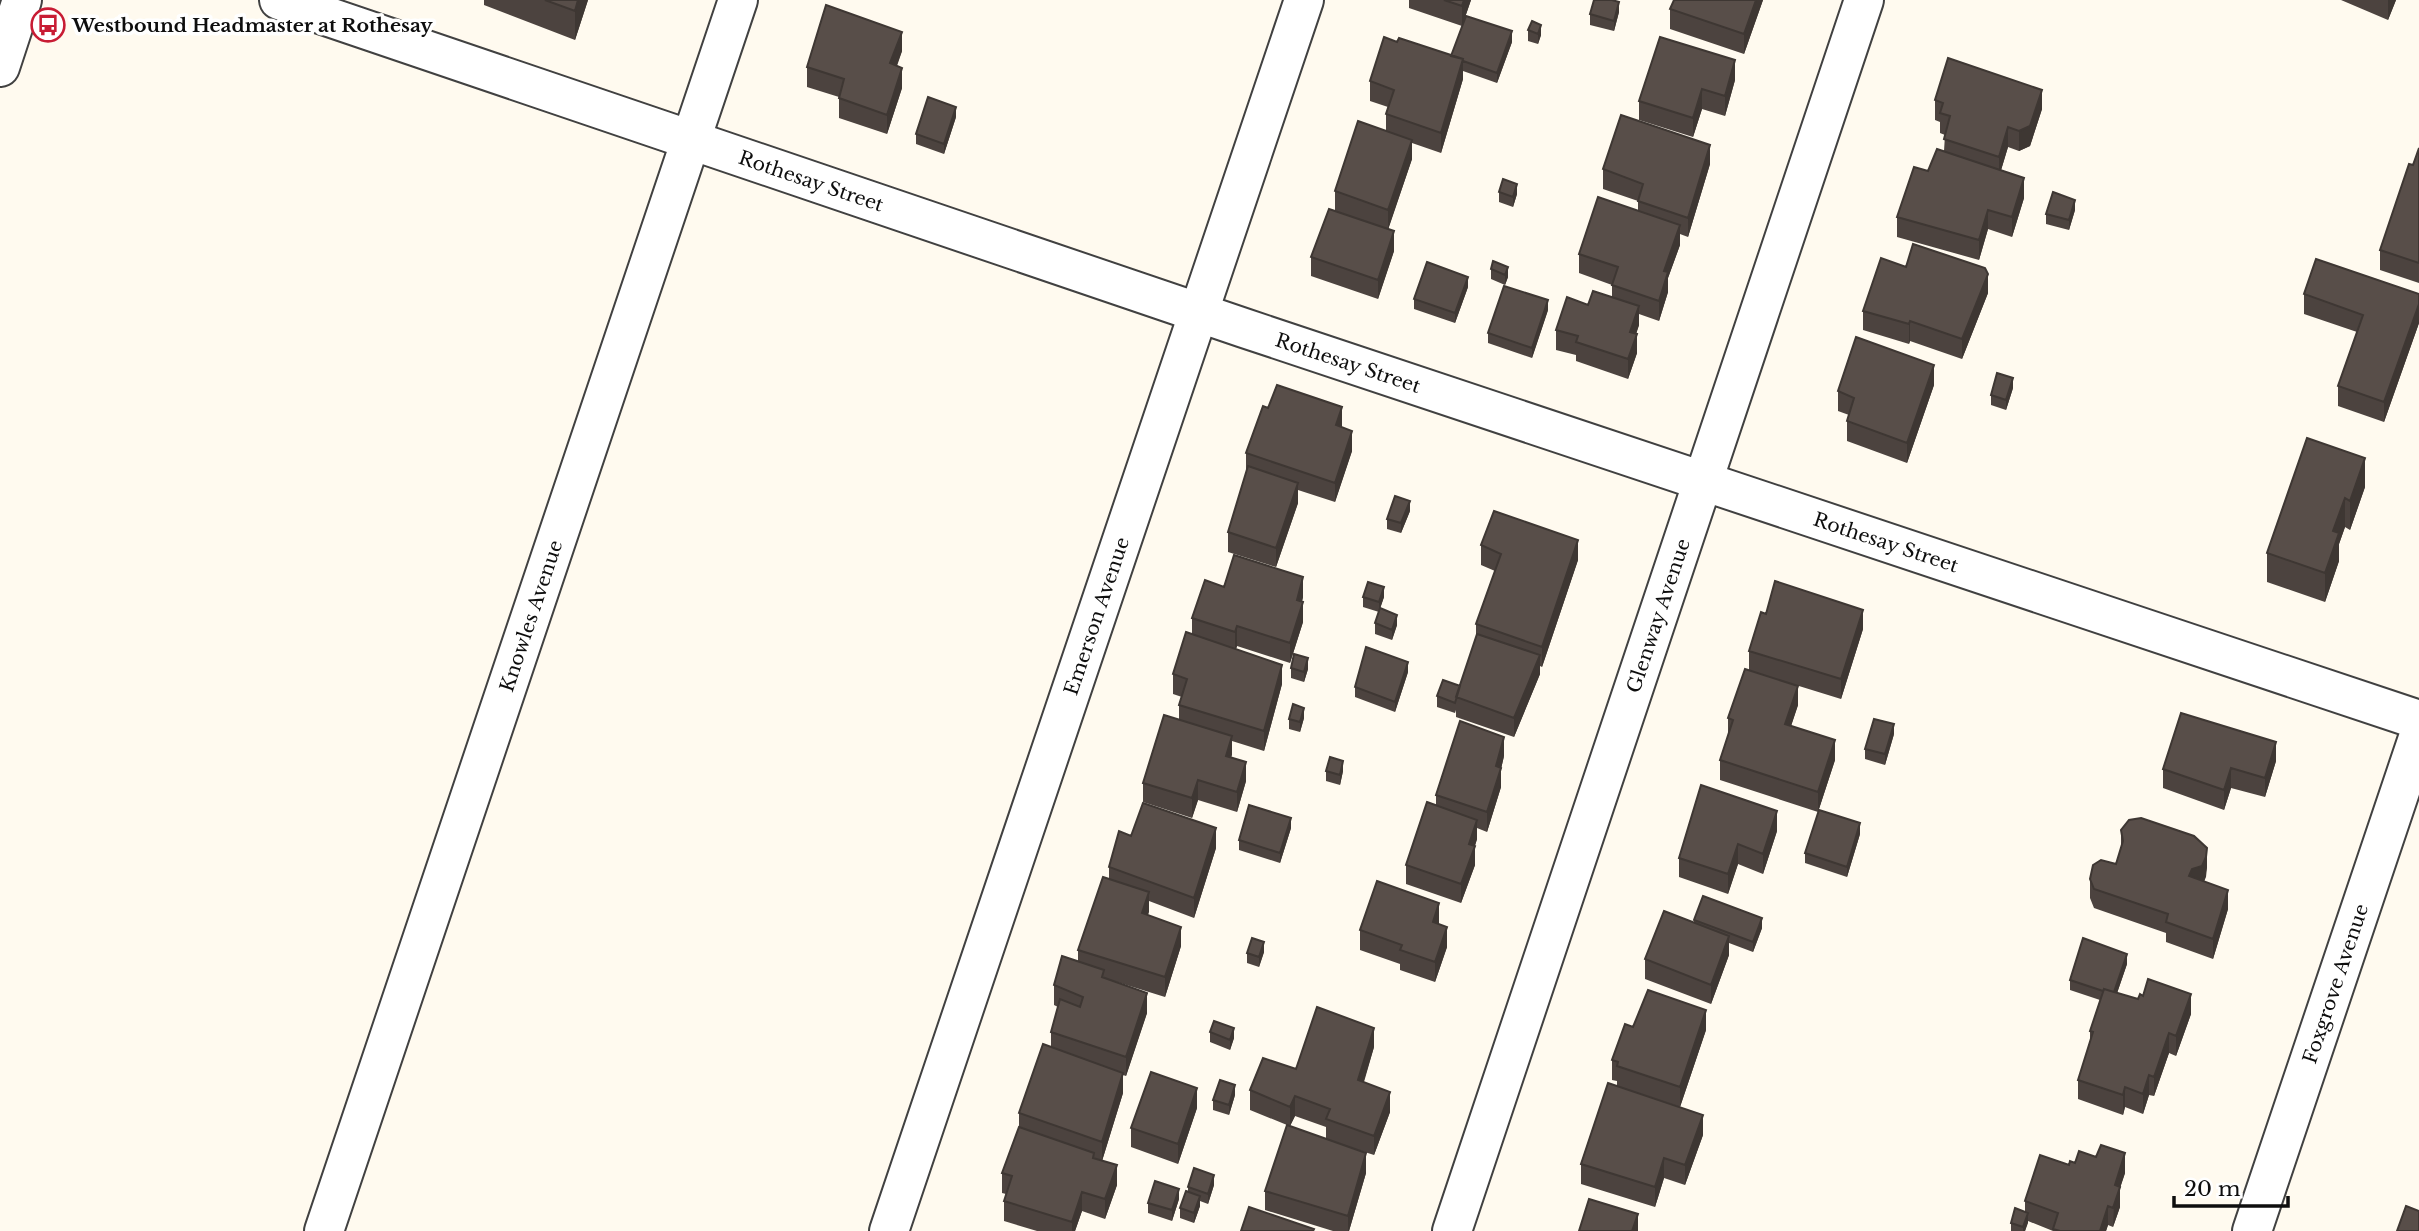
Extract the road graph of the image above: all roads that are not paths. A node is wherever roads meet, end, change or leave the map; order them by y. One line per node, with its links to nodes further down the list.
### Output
1 (22, 0): 6 (street)
2 (279, 0): 7 (street, Rothesay Street)
3 (738, 0): 7 (street, Knowles Avenue)
4 (1304, 0): 8 (street, Emerson Avenue)
5 (1864, 0): 9 (street, Glenway Avenue)
6 (0, 67)
7 (691, 140): 8 (street, Rothesay Street); 12 (street, Knowles Avenue)
8 (1200, 312): 9 (street, Rothesay Street); 13 (street, Emerson Avenue)
9 (1704, 480): 10 (street, Rothesay Street); 14 (street, Glenway Avenue)
10 (2419, 720)
11 (2419, 735): 15 (street, Foxgrove Avenue)
12 (324, 1231)
13 (889, 1231)
14 (1452, 1231)
15 (2252, 1231)

